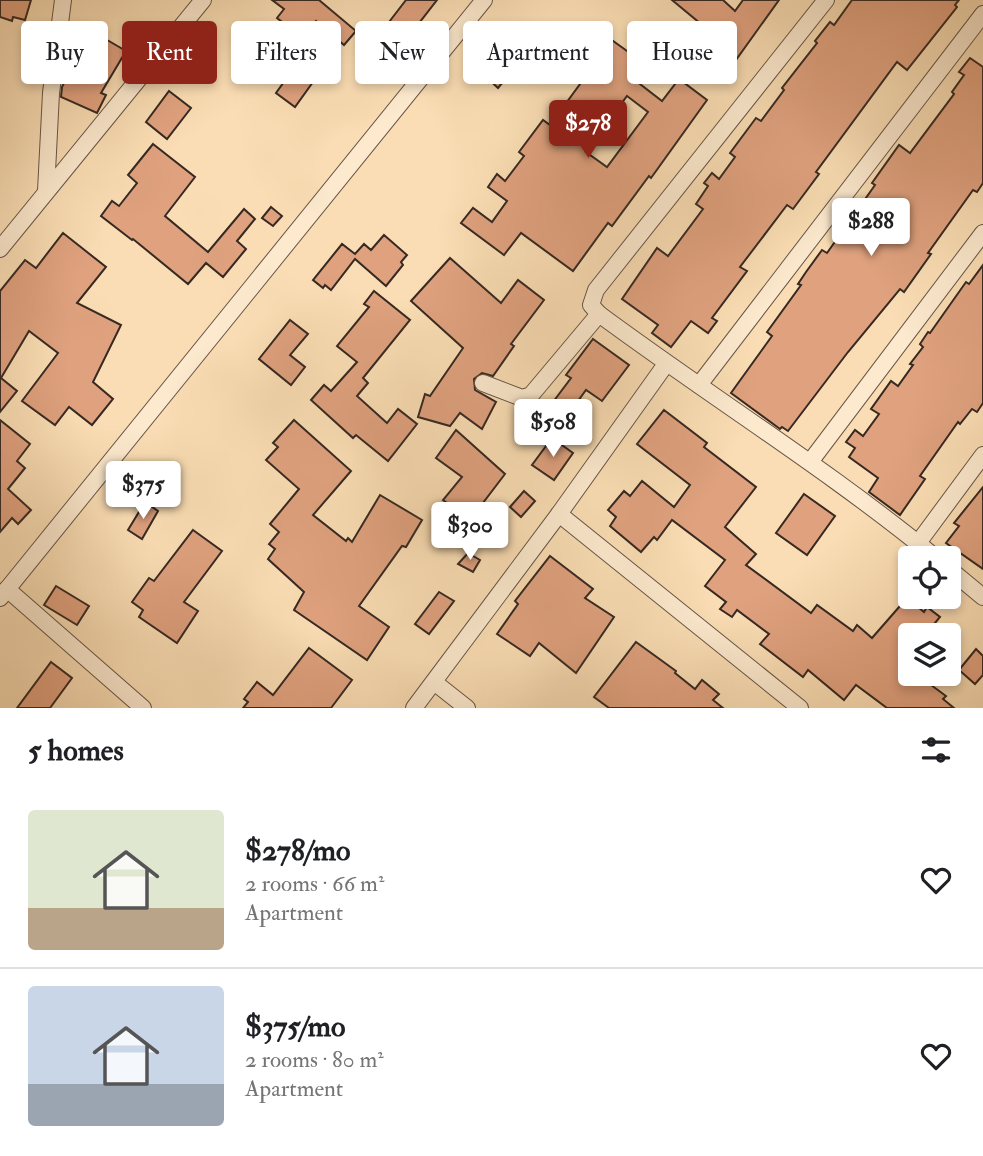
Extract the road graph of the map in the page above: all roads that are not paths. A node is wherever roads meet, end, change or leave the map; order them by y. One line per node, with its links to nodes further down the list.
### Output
1 (63, 0): 6 (street)
2 (203, 0): 6 (street)
3 (484, 0): 19 (street)
4 (826, 0): 9 (street)
5 (983, 14): 12 (street)
6 (46, 191): 8 (street)
7 (983, 233): 14 (street)
8 (0, 248)
9 (599, 314): 10 (street); 11 (street)
10 (666, 364): 12 (street); 15 (street)
11 (483, 383)
12 (699, 385): 14 (street)
13 (983, 455): 16 (street)
14 (810, 462): 16 (street)
15 (559, 514): 21 (street); 25 (street)
16 (918, 543): 17 (street)
17 (922, 546)
18 (961, 579): 20 (street)
19 (4, 594): 22 (street)
20 (983, 597)
21 (434, 682): 23 (street); 24 (street)
22 (143, 708)
23 (414, 708)
24 (467, 708)
25 (800, 708)

